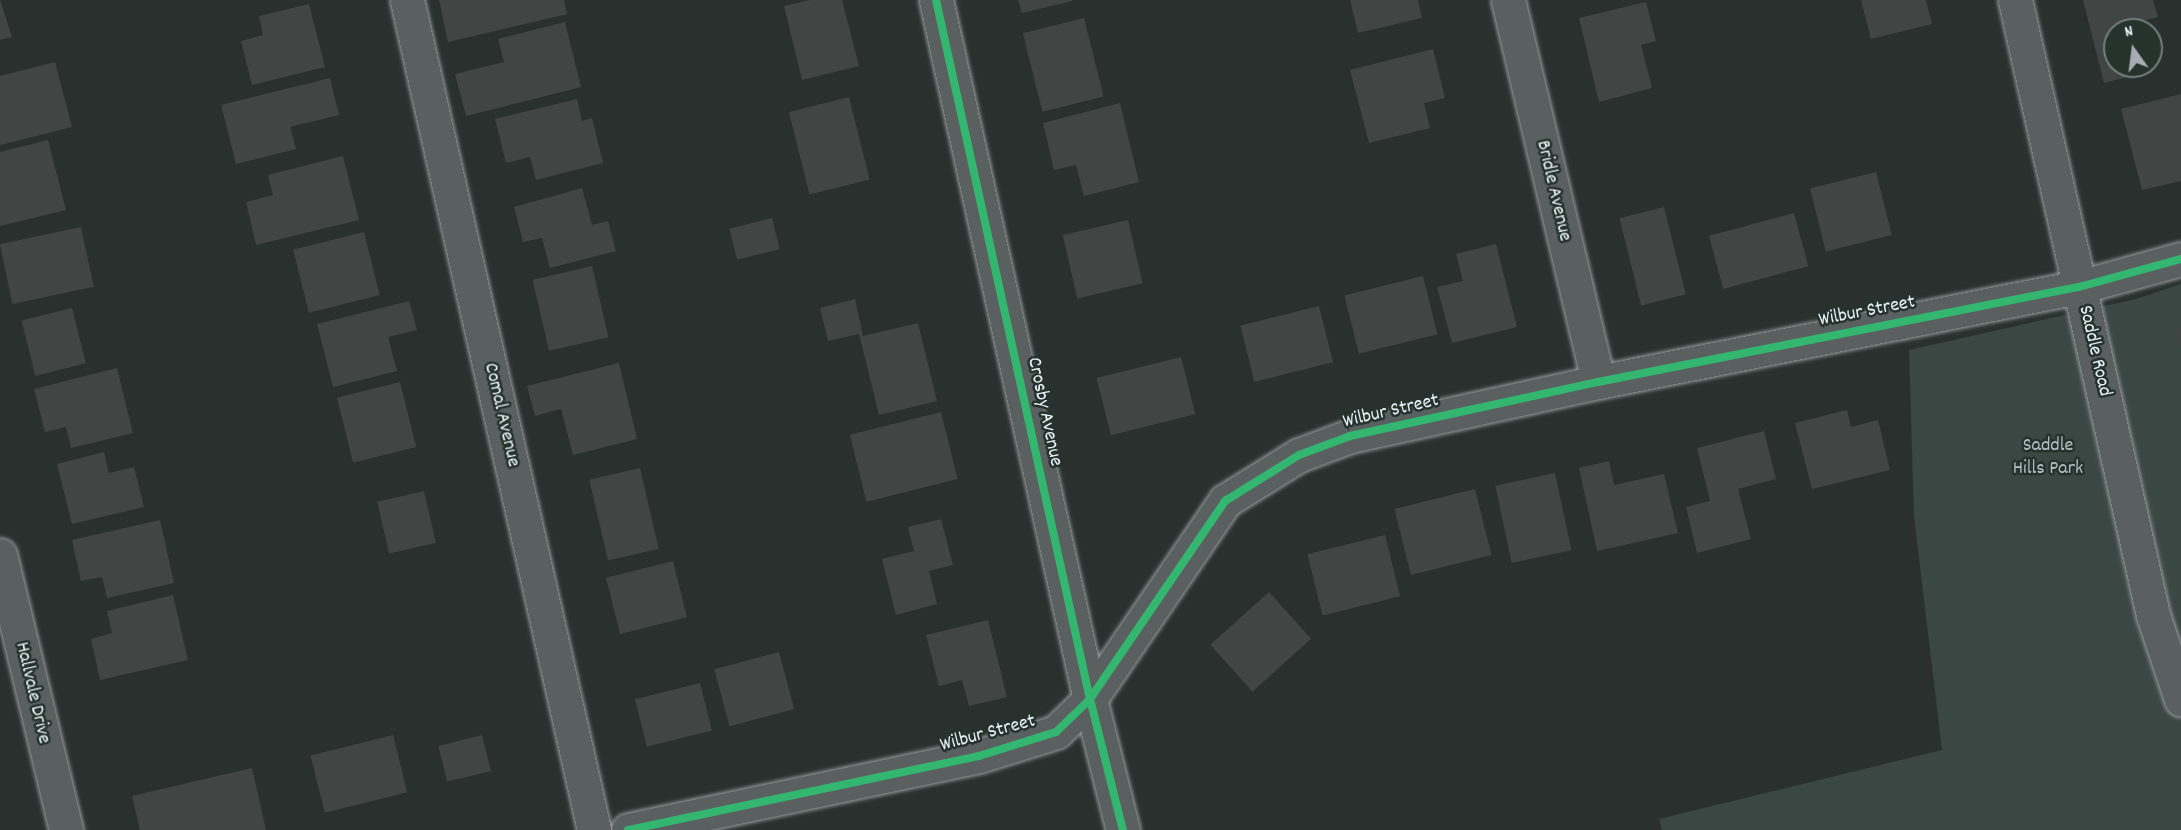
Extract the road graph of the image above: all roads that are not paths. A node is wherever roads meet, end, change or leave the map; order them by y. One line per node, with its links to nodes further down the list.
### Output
1 (407, 0): 12 (street, Comal Avenue)
2 (936, 0): 9 (street, Crosby Avenue)
3 (1508, 0): 7 (street, Bridle Avenue)
4 (2015, 0): 6 (street, Saddle Road)
5 (2181, 259): 6 (street, Wilbur Street)
6 (2079, 287): 7 (street, Wilbur Street); 10 (street, Saddle Road)
7 (1598, 382): 9 (street, Wilbur Street)
8 (0, 555): 11 (street, Hallvale Drive)
9 (1090, 699): 13 (street, Wilbur Street); 14 (street, Crosby Avenue)
10 (2181, 699)
11 (66, 830)
12 (594, 830)
13 (628, 830)
14 (1123, 830)

